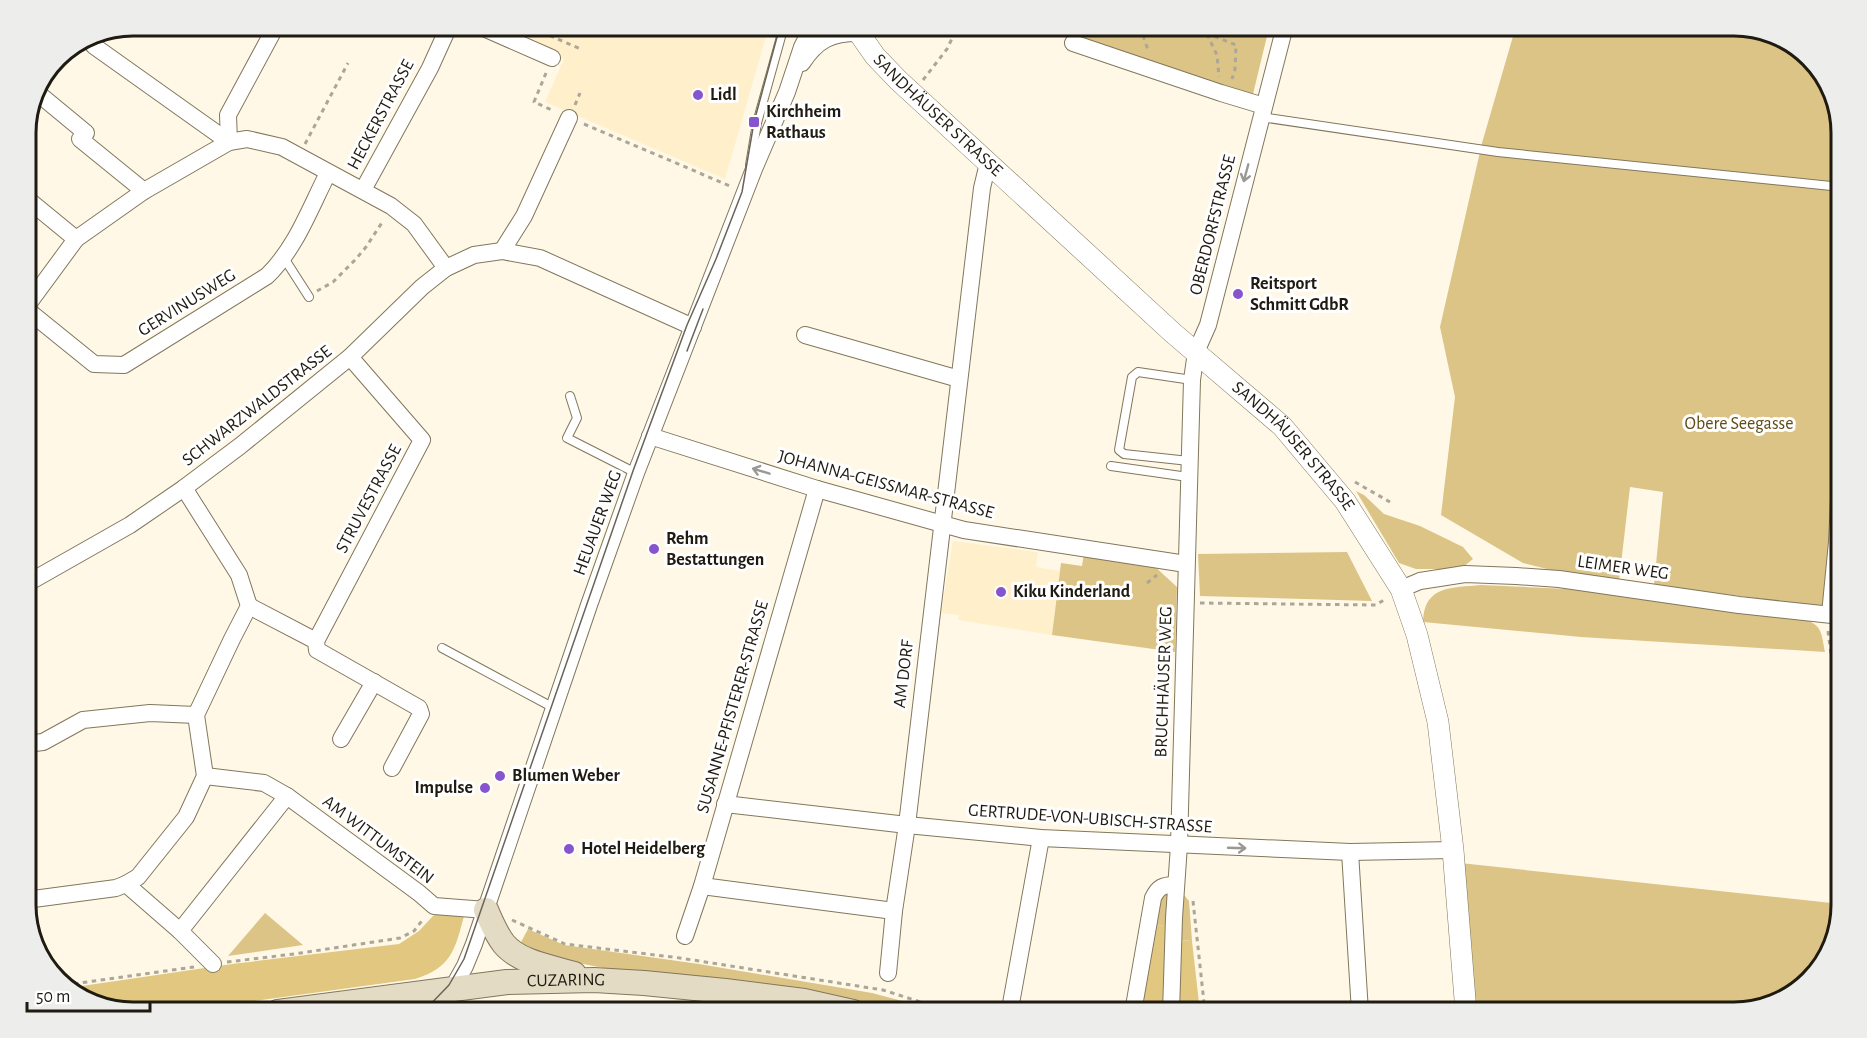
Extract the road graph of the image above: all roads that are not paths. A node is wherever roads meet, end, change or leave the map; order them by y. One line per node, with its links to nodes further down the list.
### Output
1 (271, 36): 16 (street)
2 (444, 36): 21 (street, HECKERSTRASSE)
3 (502, 36): 11 (street)
4 (781, 36): 20 (lane)
5 (809, 36): 12 (street, HEUAUER WEG)
6 (832, 36): 12 (street, HEUAUER WEG)
7 (861, 36): 17 (street, SANDHÄUSER STRASSE)
8 (1282, 36): 14 (street, OBERDORFSTRASSE)
9 (1073, 44): 14 (street)
10 (94, 46): 16 (street)
11 (552, 58)
12 (795, 74): 20 (street, HEUAUER WEG)
13 (43, 97): 22 (street)
14 (1262, 111): 19 (lane); 33 (street, OBERDORFSTRASSE, one-way to 33)
15 (569, 118): 25 (street)
16 (229, 142): 18 (street, HECKERSTRASSE); 22 (street, HECKERSTRASSE)
17 (988, 163): 33 (street, SANDHÄUSER STRASSE); 35 (street, AM DORF)
18 (328, 173): 21 (street, HECKERSTRASSE); 26 (street, GERVINUSWEG)
19 (1831, 186)
20 (746, 189): 31 (street, HEUAUER WEG)
21 (363, 190): 27 (street, HECKERSTRASSE)
22 (144, 191): 24 (street, HECKERSTRASSE)
23 (36, 206): 24 (street)
24 (76, 239): 28 (street, HECKERSTRASSE)
25 (502, 251): 27 (street, SCHWARZWALDSTRASSE); 31 (street, SCHWARZWALDSTRASSE)
26 (284, 258): 29 (lane); 30 (street, GERVINUSWEG)
27 (446, 268): 34 (street, SCHWARZWALDSTRASSE)
28 (36, 294)
29 (309, 297)
30 (36, 316)
31 (693, 327): 38 (street, HEUAUER WEG)
32 (805, 335): 35 (street)
33 (1196, 352): 36 (street, BRUCHHÄUSER WEG); 47 (street, SANDHÄUSER STRASSE)
34 (350, 357): 42 (street, SCHWARZWALDSTRASSE); 50 (street, STRUVESTRASSE)
35 (959, 379): 44 (street, AM DORF)
36 (1192, 380): 40 (street, BRUCHHÄUSER WEG); 40 (lane)
37 (570, 396): 41 (lane)
38 (650, 436): 41 (street, HEUAUER WEG); 43 (street, JOHANNA-GEISSMAR-STRASSE, one-way to 38)
39 (1111, 466): 40 (lane)
40 (1189, 469): 45 (street, BRUCHHÄUSER WEG)
41 (636, 473): 53 (street, HEUAUER WEG)
42 (184, 488): 46 (street, SCHWARZWALDSTRASSE); 48 (street)
43 (817, 489): 44 (street, JOHANNA-GEISSMAR-STRASSE); 60 (street, SUSANNE-PFISTERER-STRASSE)
44 (941, 524): 45 (street, JOHANNA-GEISSMAR-STRASSE); 61 (street, AM DORF)
45 (1186, 564): 63 (street, BRUCHHÄUSER WEG)
46 (36, 574)
47 (1401, 589): 49 (street, LEIMER WEG); 64 (street, SANDHÄUSER STRASSE)
48 (249, 606): 50 (street); 54 (street)
49 (1831, 615)
50 (316, 641): 52 (street)
51 (442, 648): 53 (lane)
52 (374, 682): 55 (street); 57 (street)
53 (554, 708): 70 (street, HEUAUER WEG)
54 (196, 715): 56 (street); 58 (street)
55 (341, 740)
56 (36, 743)
57 (392, 768)
58 (205, 776): 59 (street, AM WITTUMSTEIN); 66 (street)
59 (286, 796): 70 (street, AM WITTUMSTEIN); 72 (street)
60 (725, 804): 61 (street, GERTRUDE-VON-UBISCH-STRASSE); 68 (street, SUSANNE-PFISTERER-STRASSE)
61 (907, 825): 62 (street, GERTRUDE-VON-UBISCH-STRASSE); 71 (street, AM DORF)
62 (1041, 838): 63 (street, GERTRUDE-VON-UBISCH-STRASSE); 80 (street)
63 (1179, 845): 65 (street, GERTRUDE-VON-UBISCH-STRASSE, one-way to 65); 67 (street, BRUCHHÄUSER WEG)
64 (1453, 850): 65 (street, GERTRUDE-VON-UBISCH-STRASSE); 84 (street, SANDHÄUSER STRASSE)
65 (1350, 852): 83 (street)
66 (126, 884): 69 (street); 72 (street)
67 (1175, 885): 81 (street); 82 (street, BRUCHHÄUSER WEG)
68 (702, 886): 71 (street); 73 (street, SUSANNE-PFISTERER-STRASSE)
69 (36, 899)
70 (486, 910): 76 (main road); 77 (street, HEUAUER WEG)
71 (894, 911): 75 (street, AM DORF)
72 (180, 931): 74 (street)
73 (685, 936)
74 (213, 964)
75 (888, 973)
76 (594, 980): 77 (main road, CUZARING); 79 (main road, CUZARING)
77 (451, 991): 78 (main road, CUZARING)
78 (353, 1002)
79 (808, 1002)
80 (1011, 1002)
81 (1135, 1002)
82 (1171, 1002)
83 (1359, 1002)
84 (1465, 1002)

